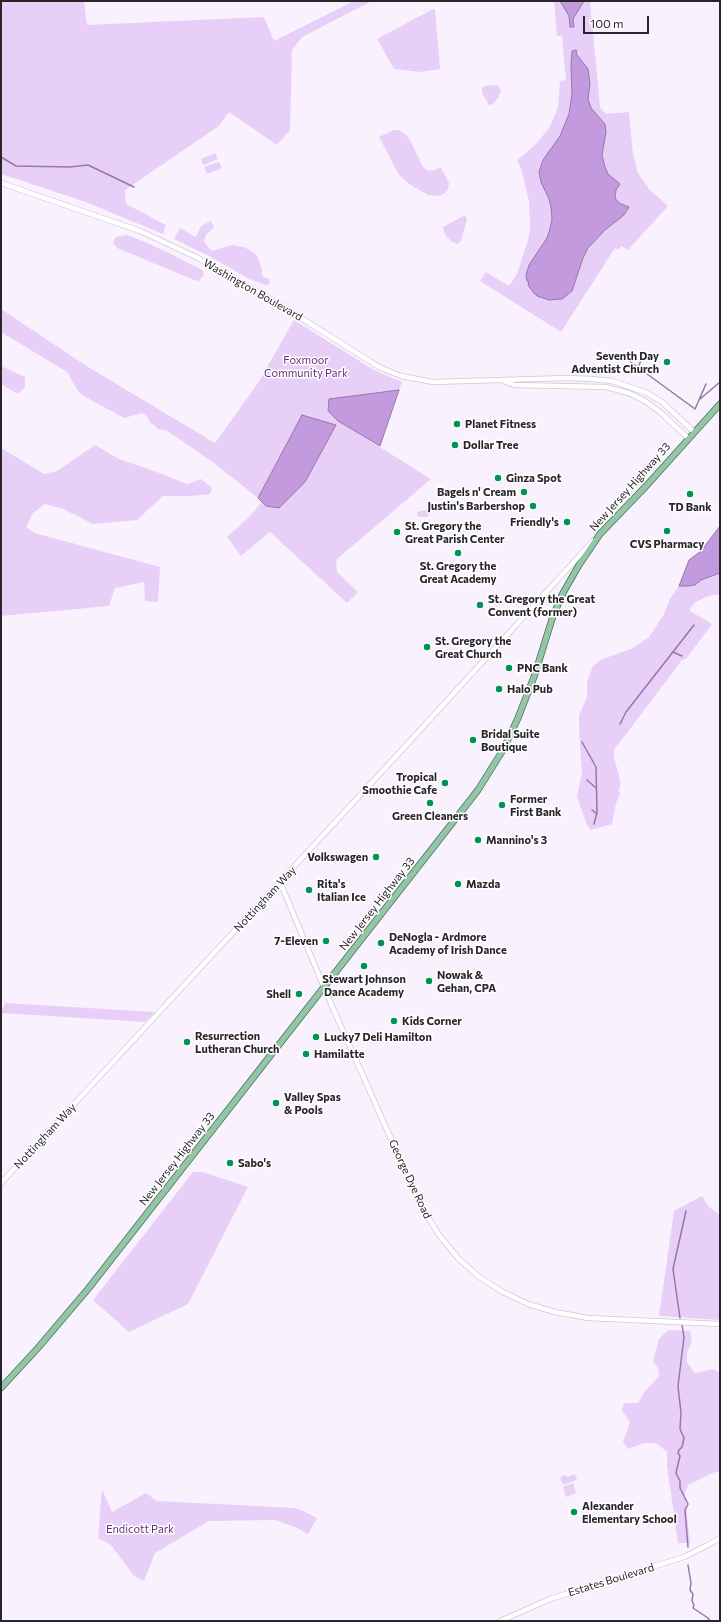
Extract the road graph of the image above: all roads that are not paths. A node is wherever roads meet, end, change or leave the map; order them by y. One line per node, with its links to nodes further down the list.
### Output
1 (1, 183): 2 (street, Washington Boulevard)
2 (504, 381): 4 (street, Washington Boulevard); 5 (street, Washington Boulevard)
3 (720, 404): 4 (main road, New Jersey Highway 33)
4 (694, 432): 5 (main road, New Jersey Highway 33)
5 (688, 438): 6 (main road, New Jersey Highway 33)
6 (600, 534): 7 (street, Nottingham Way); 8 (main road, New Jersey Highway 33)
7 (528, 613): 8 (street); 9 (street, Nottingham Way)
8 (553, 616): 10 (main road, New Jersey Highway 33)
9 (280, 882): 10 (street, George Dye Road); 11 (street, Nottingham Way)
10 (324, 987): 12 (street, George Dye Road); 13 (main road, New Jersey Highway 33)
11 (1, 1183)
12 (720, 1324)
13 (1, 1388)
14 (720, 1538): 15 (street, Estates Boulevard)
15 (500, 1621)

